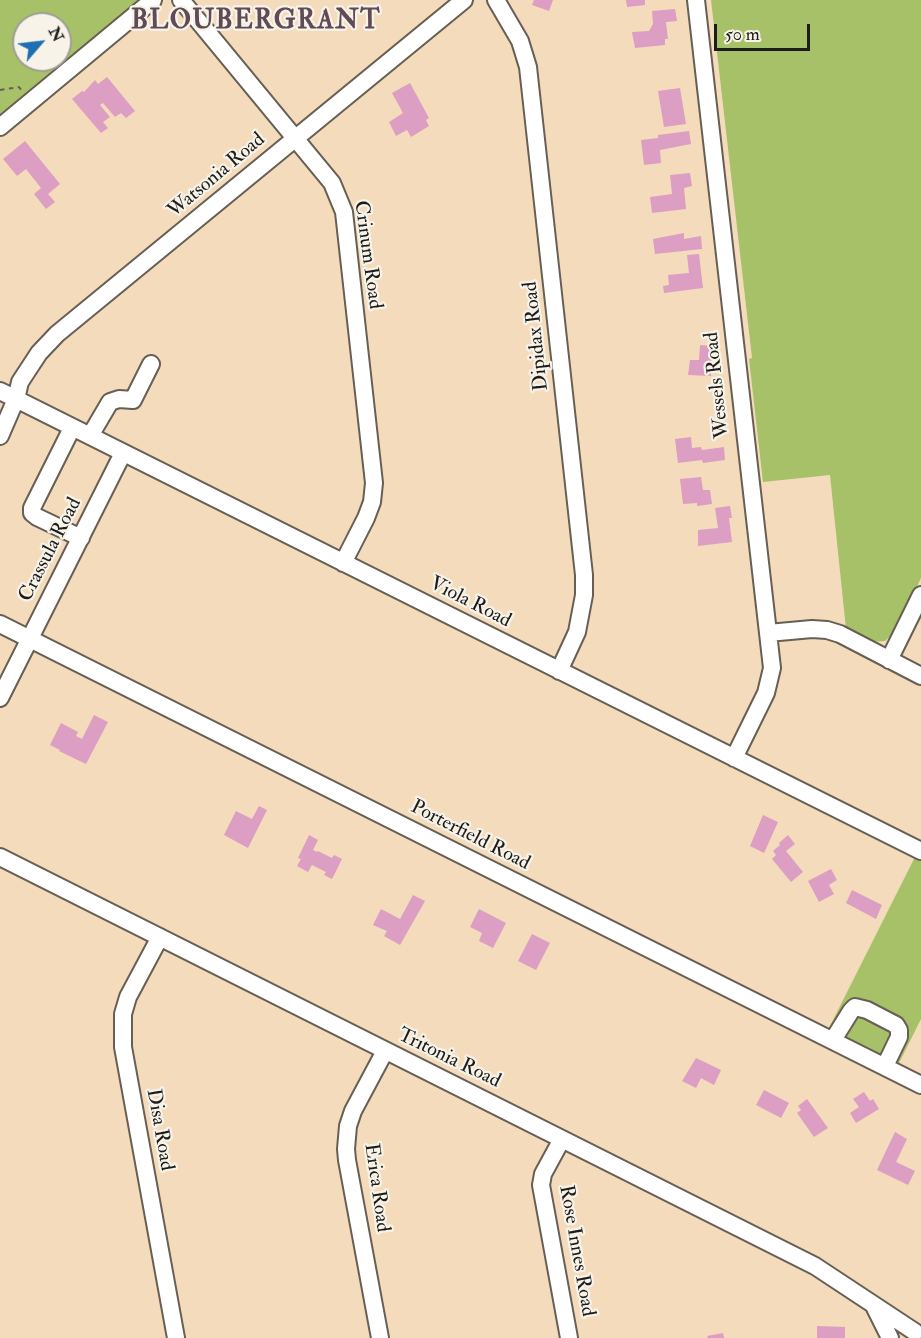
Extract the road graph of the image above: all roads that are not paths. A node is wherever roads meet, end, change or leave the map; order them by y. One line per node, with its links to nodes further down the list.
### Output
1 (153, 0): 6 (street)
2 (181, 0): 7 (street, Crinum Road)
3 (464, 0): 7 (street, Watsonia Road)
4 (496, 0): 22 (street, Dipidax Road)
5 (696, 0): 19 (street, Wessels Road)
6 (0, 126)
7 (295, 138): 10 (street, Watsonia Road); 16 (street, Crinum Road)
8 (151, 364): 13 (street)
9 (0, 392): 10 (street, Viola Road)
10 (16, 399): 11 (street, Viola Road); 12 (street, Watsonia Road)
11 (72, 428): 13 (street, Viola Road); 15 (street)
12 (0, 436)
13 (90, 436): 14 (street, Viola Road)
14 (123, 453): 15 (street, Crassula Road); 16 (street, Viola Road)
15 (81, 538): 20 (street, Crassula Road)
16 (343, 563): 22 (street, Viola Road)
17 (921, 595): 21 (street)
18 (0, 624): 20 (street, Porterfield Road)
19 (768, 633): 21 (street); 25 (street, Wessels Road)
20 (30, 638): 24 (street, Crassula Road); 29 (street, Porterfield Road)
21 (889, 660): 23 (street)
22 (559, 670): 25 (street, Viola Road)
23 (921, 676)
24 (0, 698)
25 (734, 758): 26 (street, Viola Road)
26 (921, 851)
27 (0, 857): 28 (street, Tritonia Road)
28 (160, 937): 30 (street, Tritonia Road); 36 (street, Disa Road)
29 (833, 1040): 31 (street, Porterfield Road); 31 (street)
30 (385, 1051): 33 (street, Tritonia Road); 37 (street, Erica Road)
31 (885, 1066): 32 (street, Porterfield Road)
32 (921, 1085)
33 (562, 1139): 34 (street, Tritonia Road); 38 (street, Rose Innes Road)
34 (874, 1307): 35 (street, Tritonia Road); 39 (street, Tritonia Road)
35 (914, 1333)
36 (176, 1338)
37 (380, 1338)
38 (569, 1338)
39 (890, 1338)

